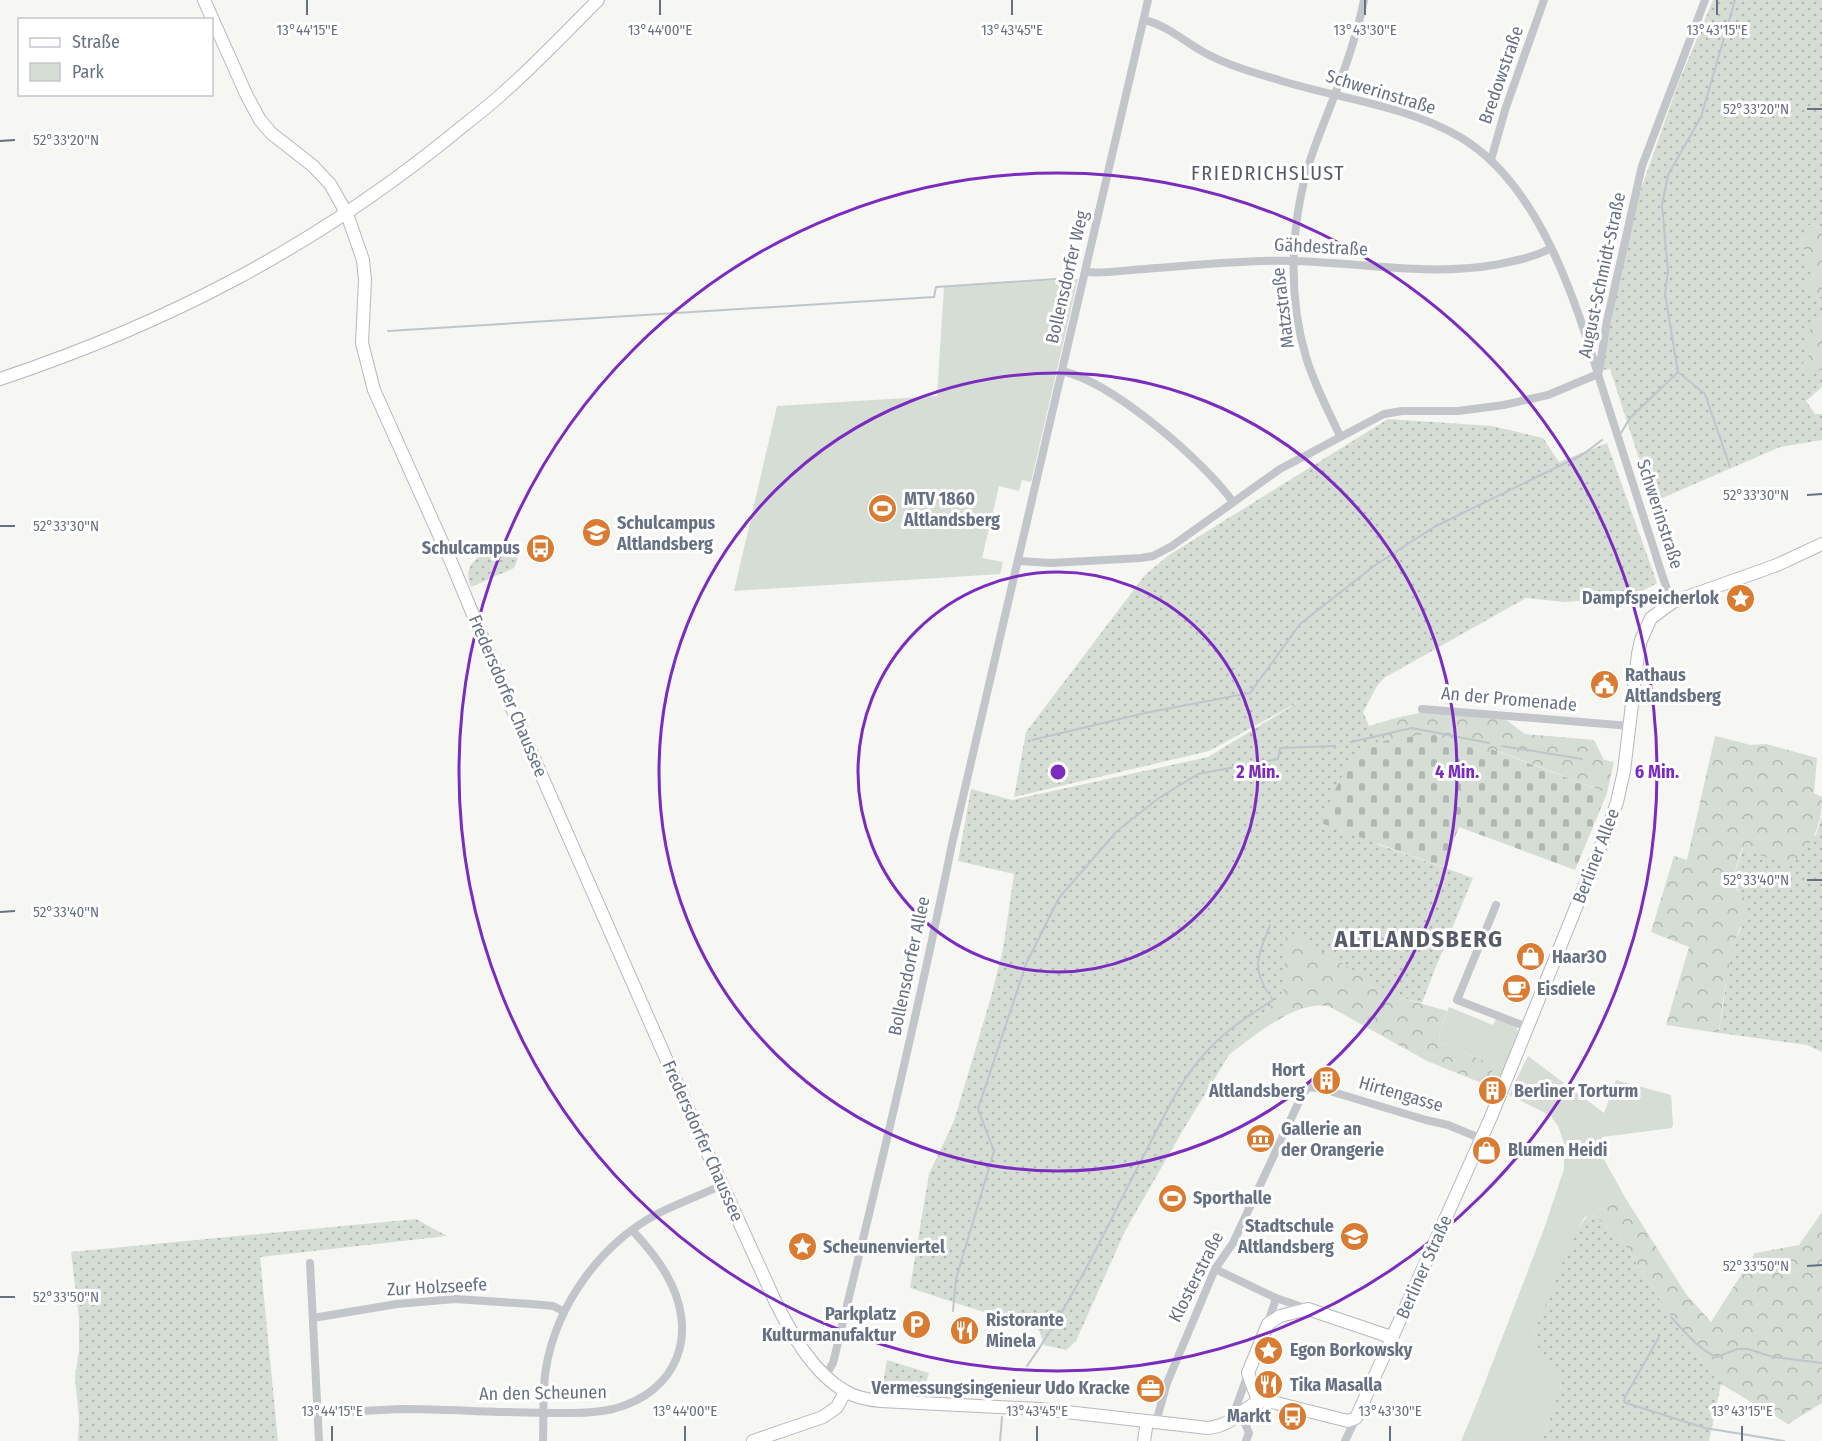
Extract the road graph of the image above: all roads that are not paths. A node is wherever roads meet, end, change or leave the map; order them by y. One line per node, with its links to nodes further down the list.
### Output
1 (204, 0): 7 (main road, Fredersdorfer Chaussee)
2 (598, 0): 12 (main road)
3 (1148, 0): 9 (street, Bollensdorfer Weg)
4 (1364, 0): 10 (street, Matzstraße)
5 (1544, 0): 11 (street, Bredowstraße)
6 (1705, 0): 17 (street, August-Schmidt-Straße)
7 (212, 18)
8 (213, 20): 12 (main road, Fredersdorfer Chaussee)
9 (1144, 20): 10 (street, Schwerinstraße); 15 (street, Bollensdorfer Weg)
10 (1337, 95): 11 (street, Schwerinstraße); 14 (street, Matzstraße)
11 (1491, 160): 13 (street, Schwerinstraße)
12 (347, 214): 18 (main road); 31 (main road, Fredersdorfer Chaussee)
13 (1551, 248): 14 (street, Gähdestraße); 17 (street, Schwerinstraße)
14 (1294, 260): 15 (street, Gähdestraße); 19 (street, Matzstraße)
15 (1086, 272): 16 (street, Bollensdorfer Weg)
16 (1062, 371): 20 (street); 22 (street, Bollensdorfer Weg)
17 (1598, 374): 19 (street, August-Schmidt-Straße); 23 (street, Schwerinstraße)
18 (0, 379)
19 (1340, 436): 20 (street, August-Schmidt-Straße)
20 (1233, 502): 22 (street, August-Schmidt-Straße)
21 (1822, 544): 23 (main road, Berliner Allee)
22 (1019, 561): 42 (street, Bollensdorfer Allee)
23 (1673, 602): 25 (main road, Berliner Allee)
24 (1422, 709): 25 (street, An der Promenade)
25 (1630, 726): 27 (main road, Berliner Allee)
26 (1496, 905): 27 (street)
27 (1527, 1027): 29 (main road, Berliner Allee)
28 (1309, 1088): 30 (street, Hirtengasse); 34 (street, Klosterstraße)
29 (1502, 1092): 30 (main road, Berliner Straße)
30 (1482, 1139): 40 (main road, Berliner Straße)
31 (722, 1185): 32 (street); 42 (main road, Fredersdorfer Chaussee)
32 (633, 1231): 37 (street); 45 (street, An den Scheunen)
33 (310, 1263): 38 (street)
34 (1215, 1269): 35 (street); 49 (street, Klosterstraße)
35 (1276, 1298): 36 (street); 39 (street)
36 (1308, 1309): 39 (main road); 40 (main road)
37 (563, 1311): 38 (street, Zur Holzseefe); 45 (street)
38 (313, 1318): 46 (street)
39 (1268, 1324): 41 (main road)
40 (1391, 1337): 48 (main road, Berliner Straße)
41 (1248, 1373): 44 (main road); 50 (street)
42 (826, 1375): 43 (main road, Fredersdorfer Chaussee)
43 (845, 1392): 49 (main road); 53 (main road)
44 (1258, 1401): 47 (main road); 48 (main road)
45 (544, 1412): 46 (street, An den Scheunen); 52 (street)
46 (318, 1413): 51 (street)
47 (1241, 1414): 50 (main road); 55 (street)
48 (1356, 1418): 56 (street, Berliner Straße)
49 (1151, 1422): 50 (main road); 54 (main road)
50 (1230, 1422)
51 (319, 1441)
52 (543, 1441)
53 (753, 1441)
54 (1144, 1441)
55 (1246, 1441)
56 (1345, 1441)

